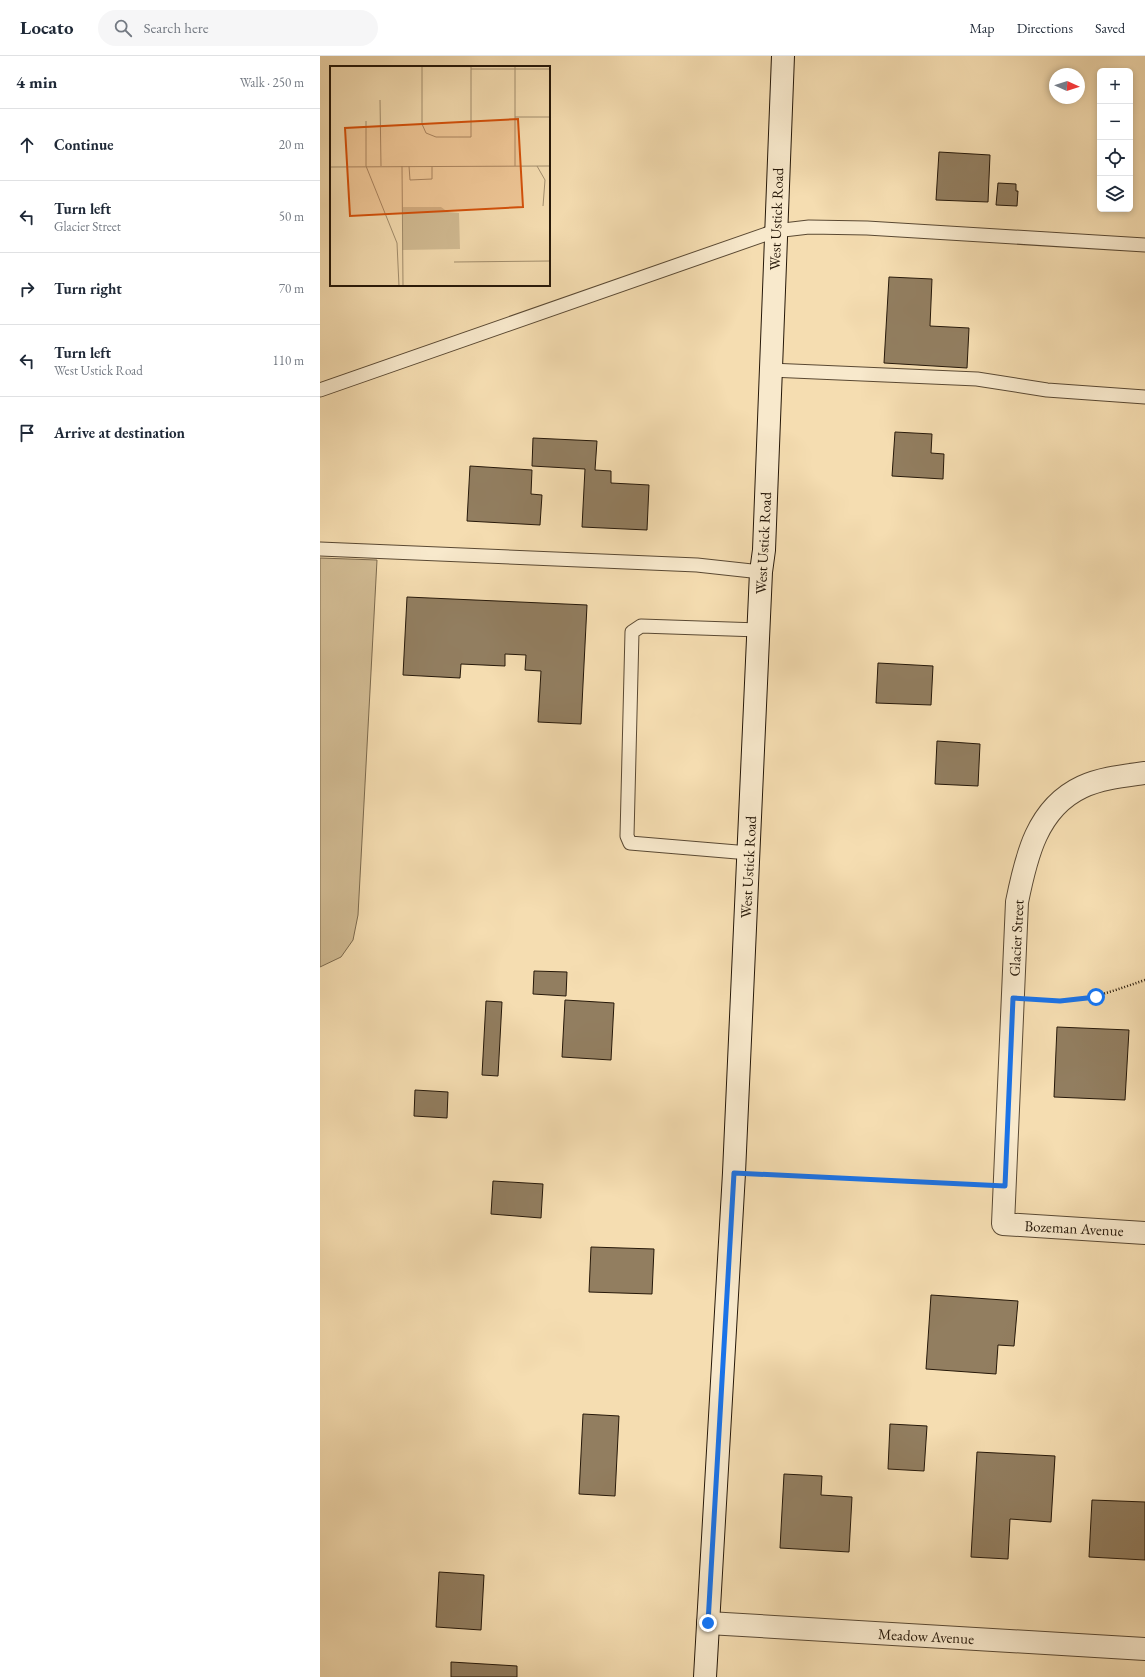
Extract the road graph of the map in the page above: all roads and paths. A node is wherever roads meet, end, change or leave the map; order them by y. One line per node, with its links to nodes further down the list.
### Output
1 (783, 56): 2 (main road, West Ustick Road)
2 (775, 231): 3 (lane); 4 (main road, West Ustick Road); 5 (lane)
3 (1145, 244)
4 (770, 370): 6 (lane); 8 (main road, West Ustick Road)
5 (320, 390)
6 (1145, 397)
7 (320, 549): 8 (lane)
8 (761, 572): 9 (main road, West Ustick Road)
9 (759, 630): 11 (main road, West Ustick Road); 11 (lane)
10 (1145, 773): 13 (main road, Glacier Street)
11 (749, 853): 14 (main road, West Ustick Road)
12 (1145, 980): 13 (path)
13 (1013, 998): 15 (main road, Glacier Street)
14 (734, 1173): 15 (path); 18 (main road, West Ustick Road)
15 (1005, 1186): 16 (main road, Glacier Street)
16 (1003, 1224): 17 (main road, Bozeman Avenue)
17 (1145, 1233)
18 (708, 1623): 19 (main road, Meadow Avenue); 20 (main road, West Ustick Road)
19 (1145, 1649)
20 (705, 1677)

